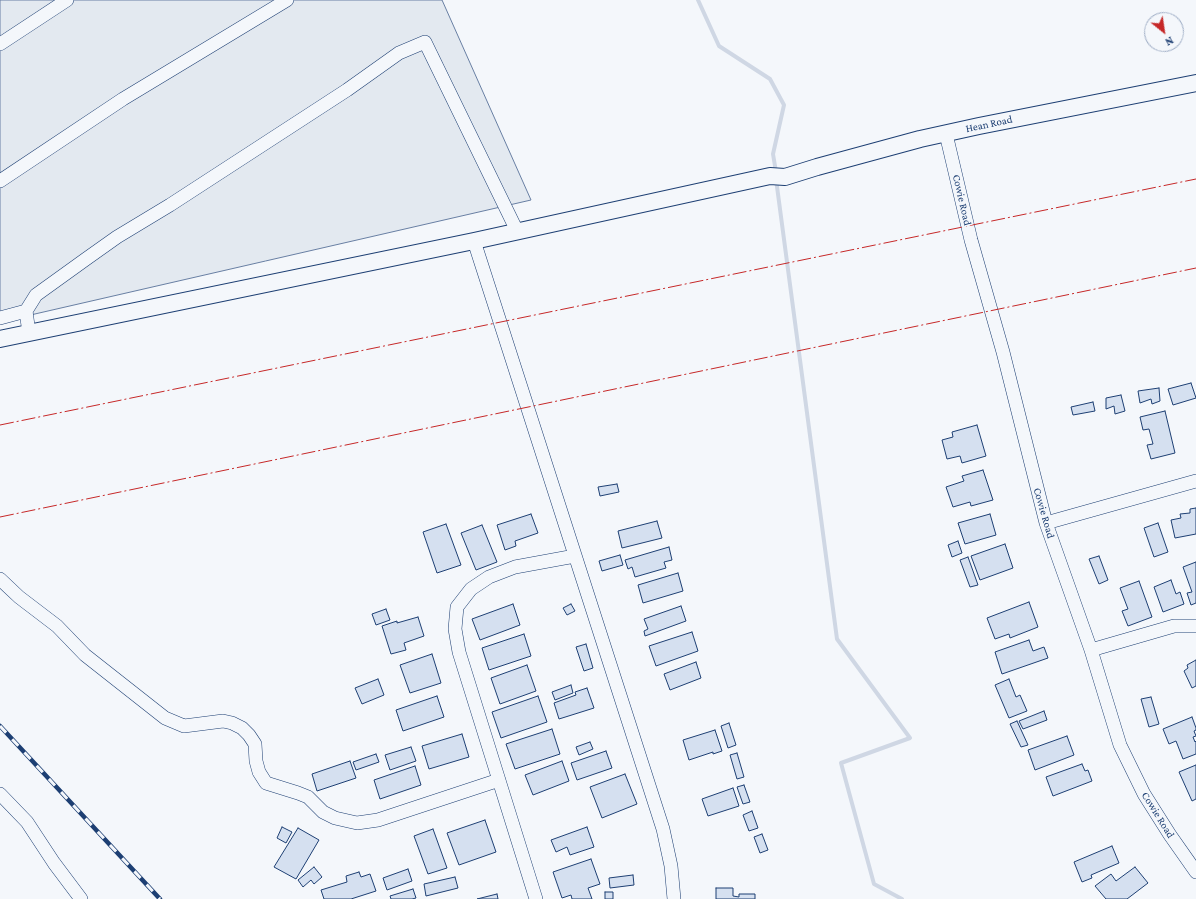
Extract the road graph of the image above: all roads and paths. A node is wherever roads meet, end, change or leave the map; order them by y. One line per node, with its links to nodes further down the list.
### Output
1 (67, 0): 3 (street)
2 (287, 0): 6 (street)
3 (0, 44)
4 (1196, 83): 5 (street, Hean Road)
5 (946, 134): 7 (street, Hean Road); 14 (street, Cowie Road)
6 (0, 181)
7 (516, 231): 8 (street, Hean Road); 9 (street)
8 (474, 240): 11 (street, Hean Road); 15 (street)
9 (26, 311): 10 (street); 11 (street)
10 (0, 318)
11 (29, 333): 12 (street, Hean Road)
12 (0, 339)
13 (1196, 481): 14 (street)
14 (1046, 523): 18 (street, Cowie Road)
15 (575, 556): 19 (street); 24 (street)
16 (0, 579): 19 (street)
17 (1196, 626): 18 (street)
18 (1091, 650): 21 (street, Cowie Road)
19 (499, 780): 23 (street)
20 (0, 794): 22 (street)
21 (1196, 872)
22 (81, 899)
23 (536, 899)
24 (674, 899)

